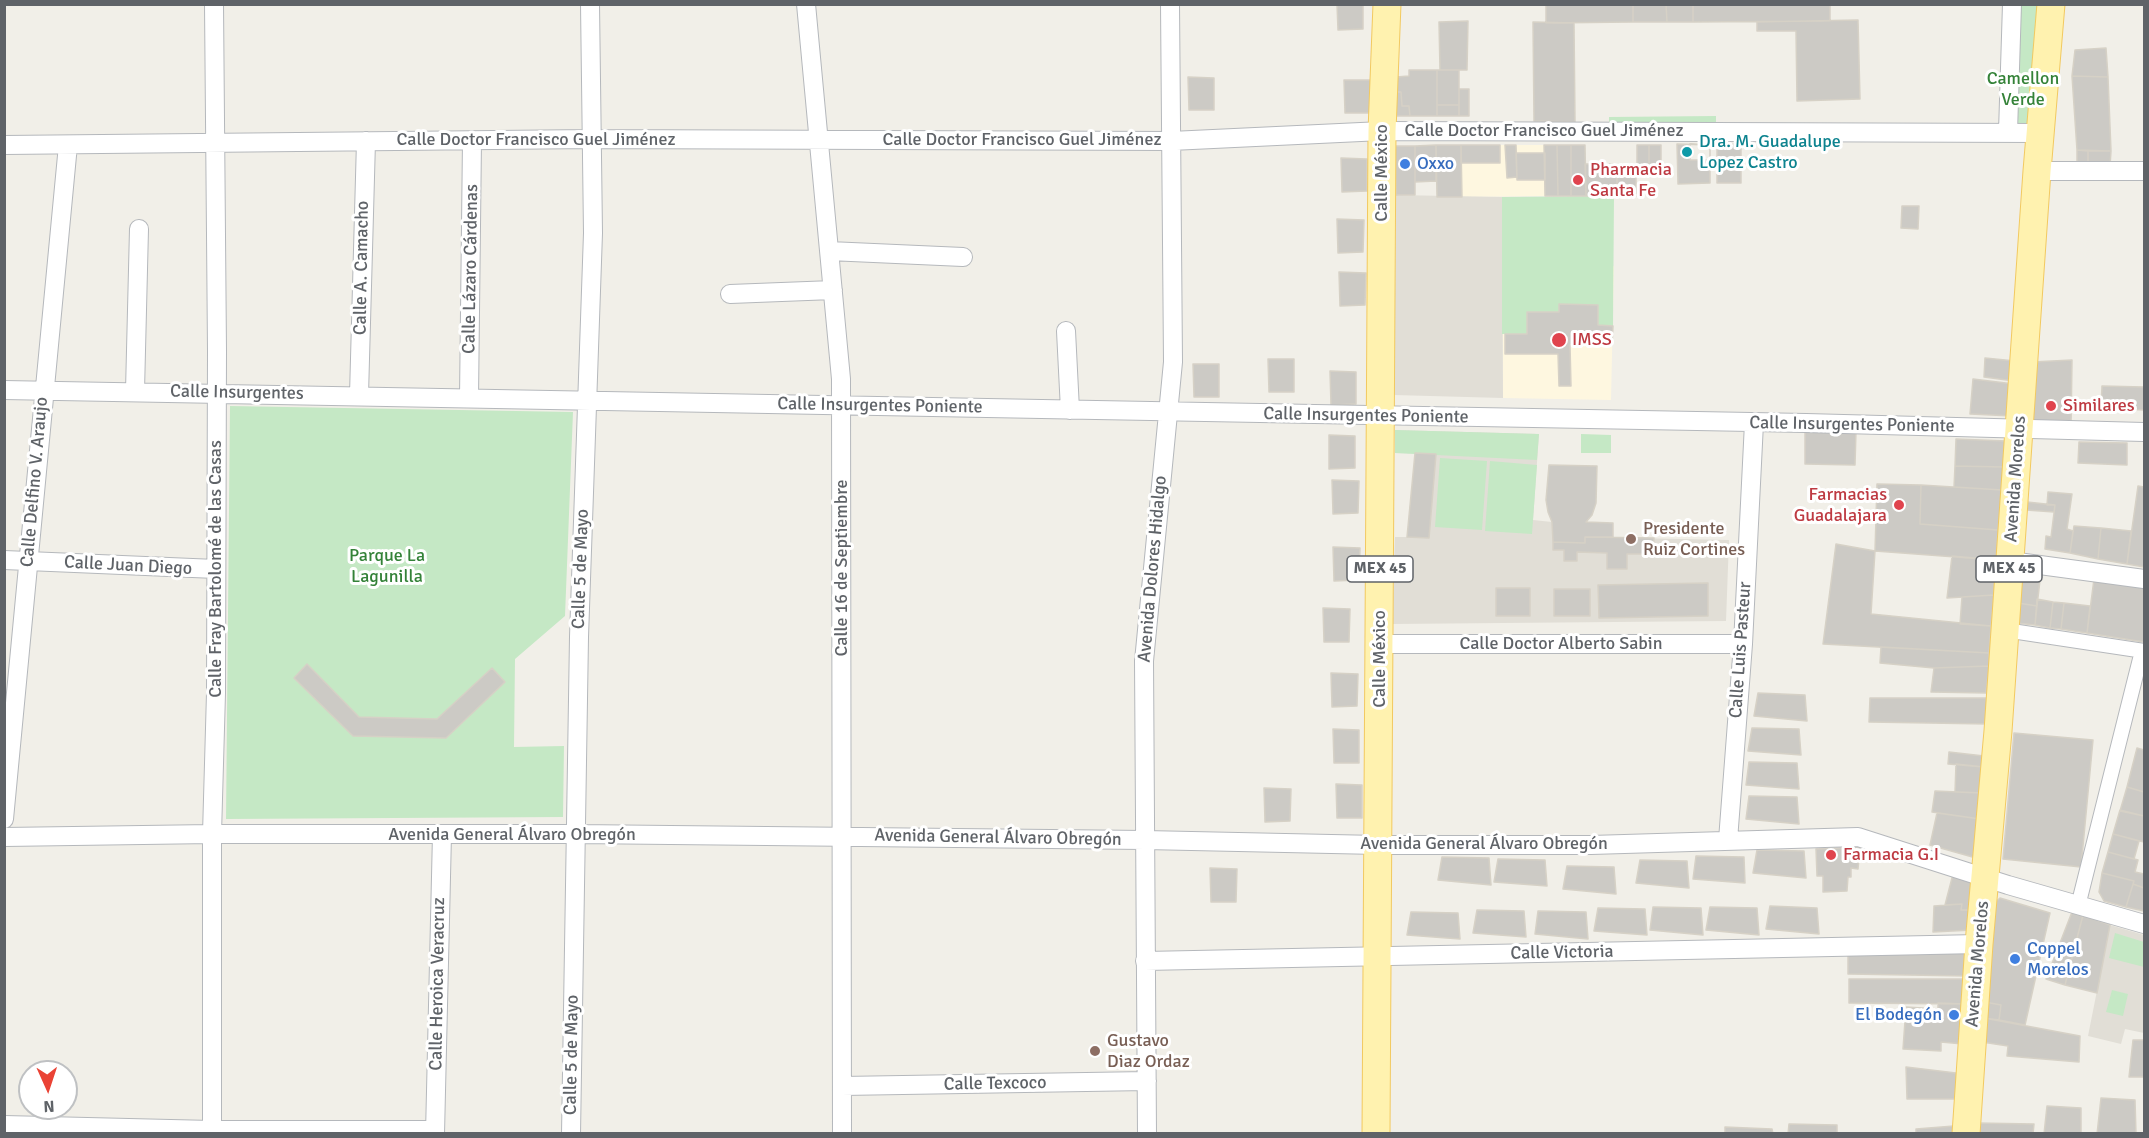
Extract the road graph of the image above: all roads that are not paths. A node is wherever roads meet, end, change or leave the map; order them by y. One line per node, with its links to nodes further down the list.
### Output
1 (214, 4): 16 (street, Calle Fray Bartolomé de las Casas)
2 (590, 4): 11 (street, Calle 5 de Mayo)
3 (806, 4): 12 (street, Calle 16 de Septiembre)
4 (1170, 4): 15 (street, Avenida Dolores Hidalgo)
5 (1387, 4): 8 (main road, Calle México / MEX 45)
6 (2012, 4): 9 (street)
7 (2051, 4): 10 (main road, Avenida Morelos / MEX 45)
8 (1382, 131): 9 (street, Calle Doctor Francisco Guel Jiménez); 15 (street, Calle Doctor Francisco Guel Jiménez); 37 (main road, Calle México / MEX 45)
9 (2008, 132): 10 (street, Calle Doctor Francisco Guel Jiménez)
10 (2040, 133): 19 (main road, Avenida Morelos / MEX 45)
11 (592, 139): 12 (street, Calle Doctor Francisco Guel Jiménez); 13 (street, Calle Doctor Francisco Guel Jiménez); 33 (street, Calle 5 de Mayo)
12 (818, 139): 15 (street, Calle Doctor Francisco Guel Jiménez); 22 (street, Calle 16 de Septiembre)
13 (472, 140): 14 (street, Calle Doctor Francisco Guel Jiménez); 32 (street, Calle Lázaro Cárdenas)
14 (366, 141): 16 (street, Calle Doctor Francisco Guel Jiménez); 31 (street, Calle A. Camacho)
15 (1171, 141): 36 (street, Avenida Dolores Hidalgo)
16 (215, 142): 18 (street, Calle Doctor Francisco Guel Jiménez); 30 (street, Calle Fray Bartolomé de las Casas)
17 (4, 145): 18 (street, Calle Doctor Francisco Guel Jiménez)
18 (68, 145): 28 (street, Calle Delfino V. Araujo)
19 (2037, 171): 20 (street); 39 (main road, Avenida Morelos / MEX 45)
20 (2145, 171)
21 (139, 229): 29 (street)
22 (829, 252): 23 (street); 24 (street, Calle 16 de Septiembre)
23 (963, 257)
24 (832, 290): 25 (street); 34 (street, Calle 16 de Septiembre)
25 (730, 294)
26 (1065, 331): 35 (street)
27 (4, 390): 28 (street, Calle Insurgentes)
28 (44, 390): 29 (street, Calle Insurgentes); 42 (street, Calle Delfino V. Araujo)
29 (135, 391): 30 (street, Calle Insurgentes)
30 (217, 392): 31 (street, Calle Insurgentes); 44 (street, Calle Fray Bartolomé de las Casas)
31 (359, 395): 32 (street, Calle Insurgentes)
32 (469, 398): 33 (street, Calle Insurgentes Poniente)
33 (587, 400): 34 (street, Calle Insurgentes Poniente); 53 (street, Calle 5 de Mayo)
34 (842, 405): 35 (street, Calle Insurgentes Poniente); 55 (street, Calle 16 de Septiembre)
35 (1070, 410): 36 (street, Calle Insurgentes Poniente)
36 (1167, 412): 37 (street, Calle Insurgentes Poniente); 56 (street, Avenida Dolores Hidalgo)
37 (1380, 415): 38 (street, Calle Insurgentes Poniente); 47 (main road, Calle México / MEX 45)
38 (1754, 423): 39 (street, Calle Insurgentes Poniente); 48 (street, Calle Luis Pasteur)
39 (2019, 429): 40 (street, Calle Insurgentes Poniente); 43 (main road, Avenida Morelos / MEX 45)
40 (2145, 432)
41 (4, 560): 42 (street, Calle Juan Diego)
42 (28, 561): 44 (street, Calle Juan Diego); 50 (street, Calle Delfino V. Araujo)
43 (2010, 561): 45 (street); 46 (main road, Avenida Morelos / MEX 45)
44 (216, 569): 51 (street, Calle Fray Bartolomé de las Casas)
45 (2145, 579)
46 (2006, 630): 49 (street); 59 (main road, Avenida Morelos / MEX 45)
47 (1380, 644): 48 (street, Calle Doctor Alberto Sabin); 58 (main road, Calle México / MEX 45)
48 (1743, 644): 57 (street, Calle Luis Pasteur)
49 (2143, 651): 60 (street)
50 (4, 819)
51 (212, 834): 52 (street, Avenida General Álvaro Obregón); 54 (street, Avenida General Álvaro Obregón); 68 (street, Calle Fray Bartolomé de las Casas)
52 (442, 834): 53 (street, Avenida General Álvaro Obregón); 69 (street, Calle Heroica Veracruz)
53 (576, 834): 55 (street, Avenida General Álvaro Obregón); 70 (street, Calle 5 de Mayo)
54 (4, 837)
55 (841, 837): 56 (street, Avenida General Álvaro Obregón); 66 (street, Calle 16 de Septiembre)
56 (1145, 840): 58 (street, Avenida General Álvaro Obregón); 64 (street, Avenida Dolores Hidalgo)
57 (1728, 840): 58 (street, Avenida General Álvaro Obregón); 59 (street, Avenida General Álvaro Obregón)
58 (1378, 844): 63 (main road, Calle México / MEX 45)
59 (1985, 878): 60 (street, Avenida General Álvaro Obregón); 62 (main road, Avenida Morelos / MEX 45)
60 (2079, 906): 61 (street, Avenida General Álvaro Obregón)
61 (2145, 924)
62 (1979, 944): 63 (street, Calle Victoria); 74 (main road, Avenida Morelos / MEX 45)
63 (1376, 956): 64 (street, Calle Victoria); 73 (main road, Calle México / MEX 45)
64 (1145, 961): 65 (street, Avenida Dolores Hidalgo)
65 (1147, 1082): 66 (street, Calle Texcoco); 72 (street, Avenida Dolores Hidalgo)
66 (842, 1086): 71 (street, Calle 16 de Septiembre)
67 (4, 1125): 68 (street)
68 (212, 1132): 69 (street)
69 (435, 1132)
70 (571, 1134)
71 (842, 1134)
72 (1147, 1134)
73 (1376, 1134)
74 (1966, 1134)

